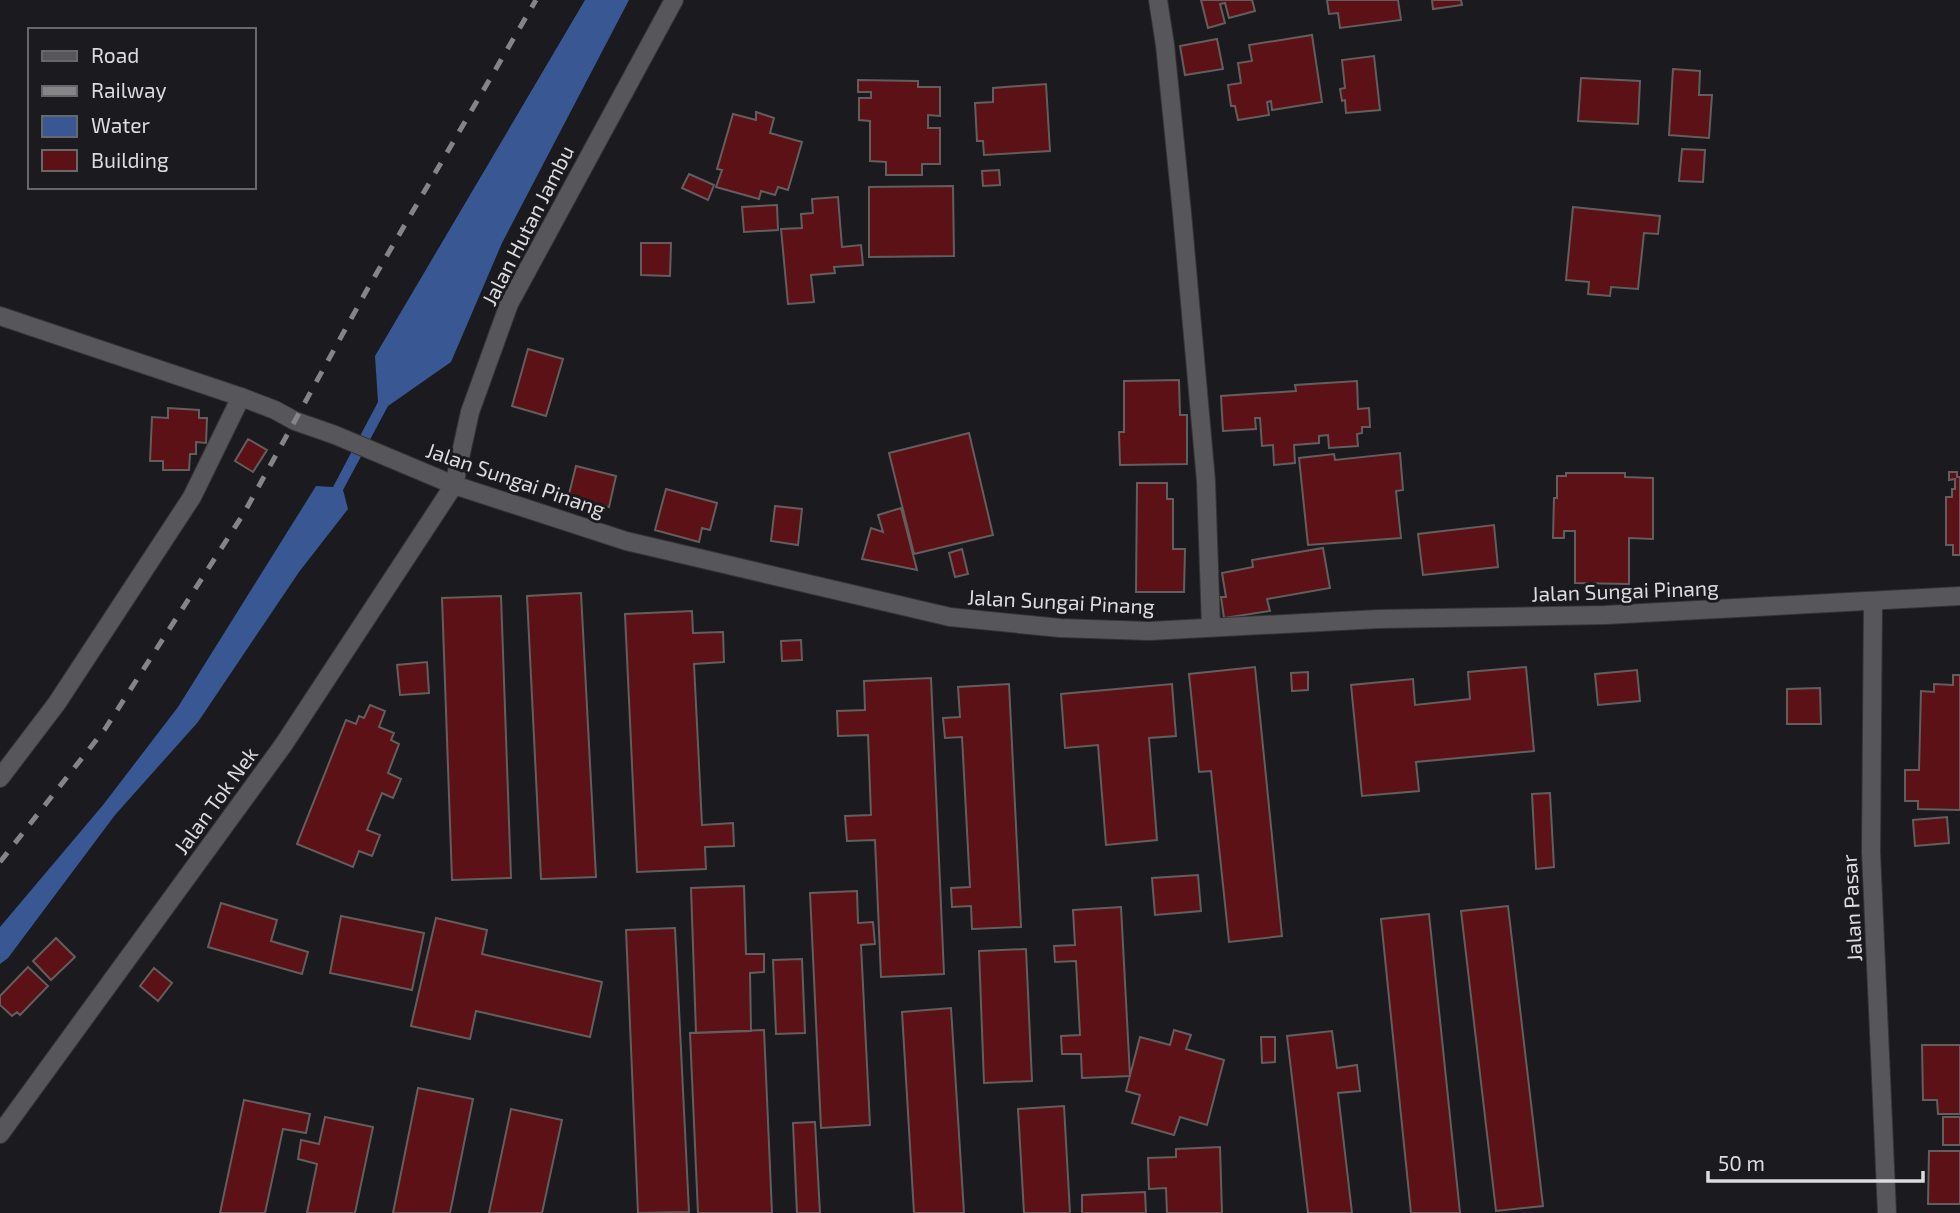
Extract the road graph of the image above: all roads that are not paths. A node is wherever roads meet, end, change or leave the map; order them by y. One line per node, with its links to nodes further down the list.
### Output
1 (674, 0): 5 (street, Jalan Hutan Jambu)
2 (1158, 0): 8 (street)
3 (0, 316): 4 (street, Jalan Sungai Pinang)
4 (241, 397): 5 (street, Jalan Sungai Pinang); 9 (street)
5 (454, 485): 8 (street, Jalan Sungai Pinang); 10 (street, Jalan Tok Nek)
6 (1960, 596): 7 (street, Jalan Sungai Pinang)
7 (1873, 601): 8 (street, Jalan Sungai Pinang); 11 (street, Jalan Pasar)
8 (1210, 627)
9 (0, 778)
10 (0, 1133)
11 (1887, 1213)

